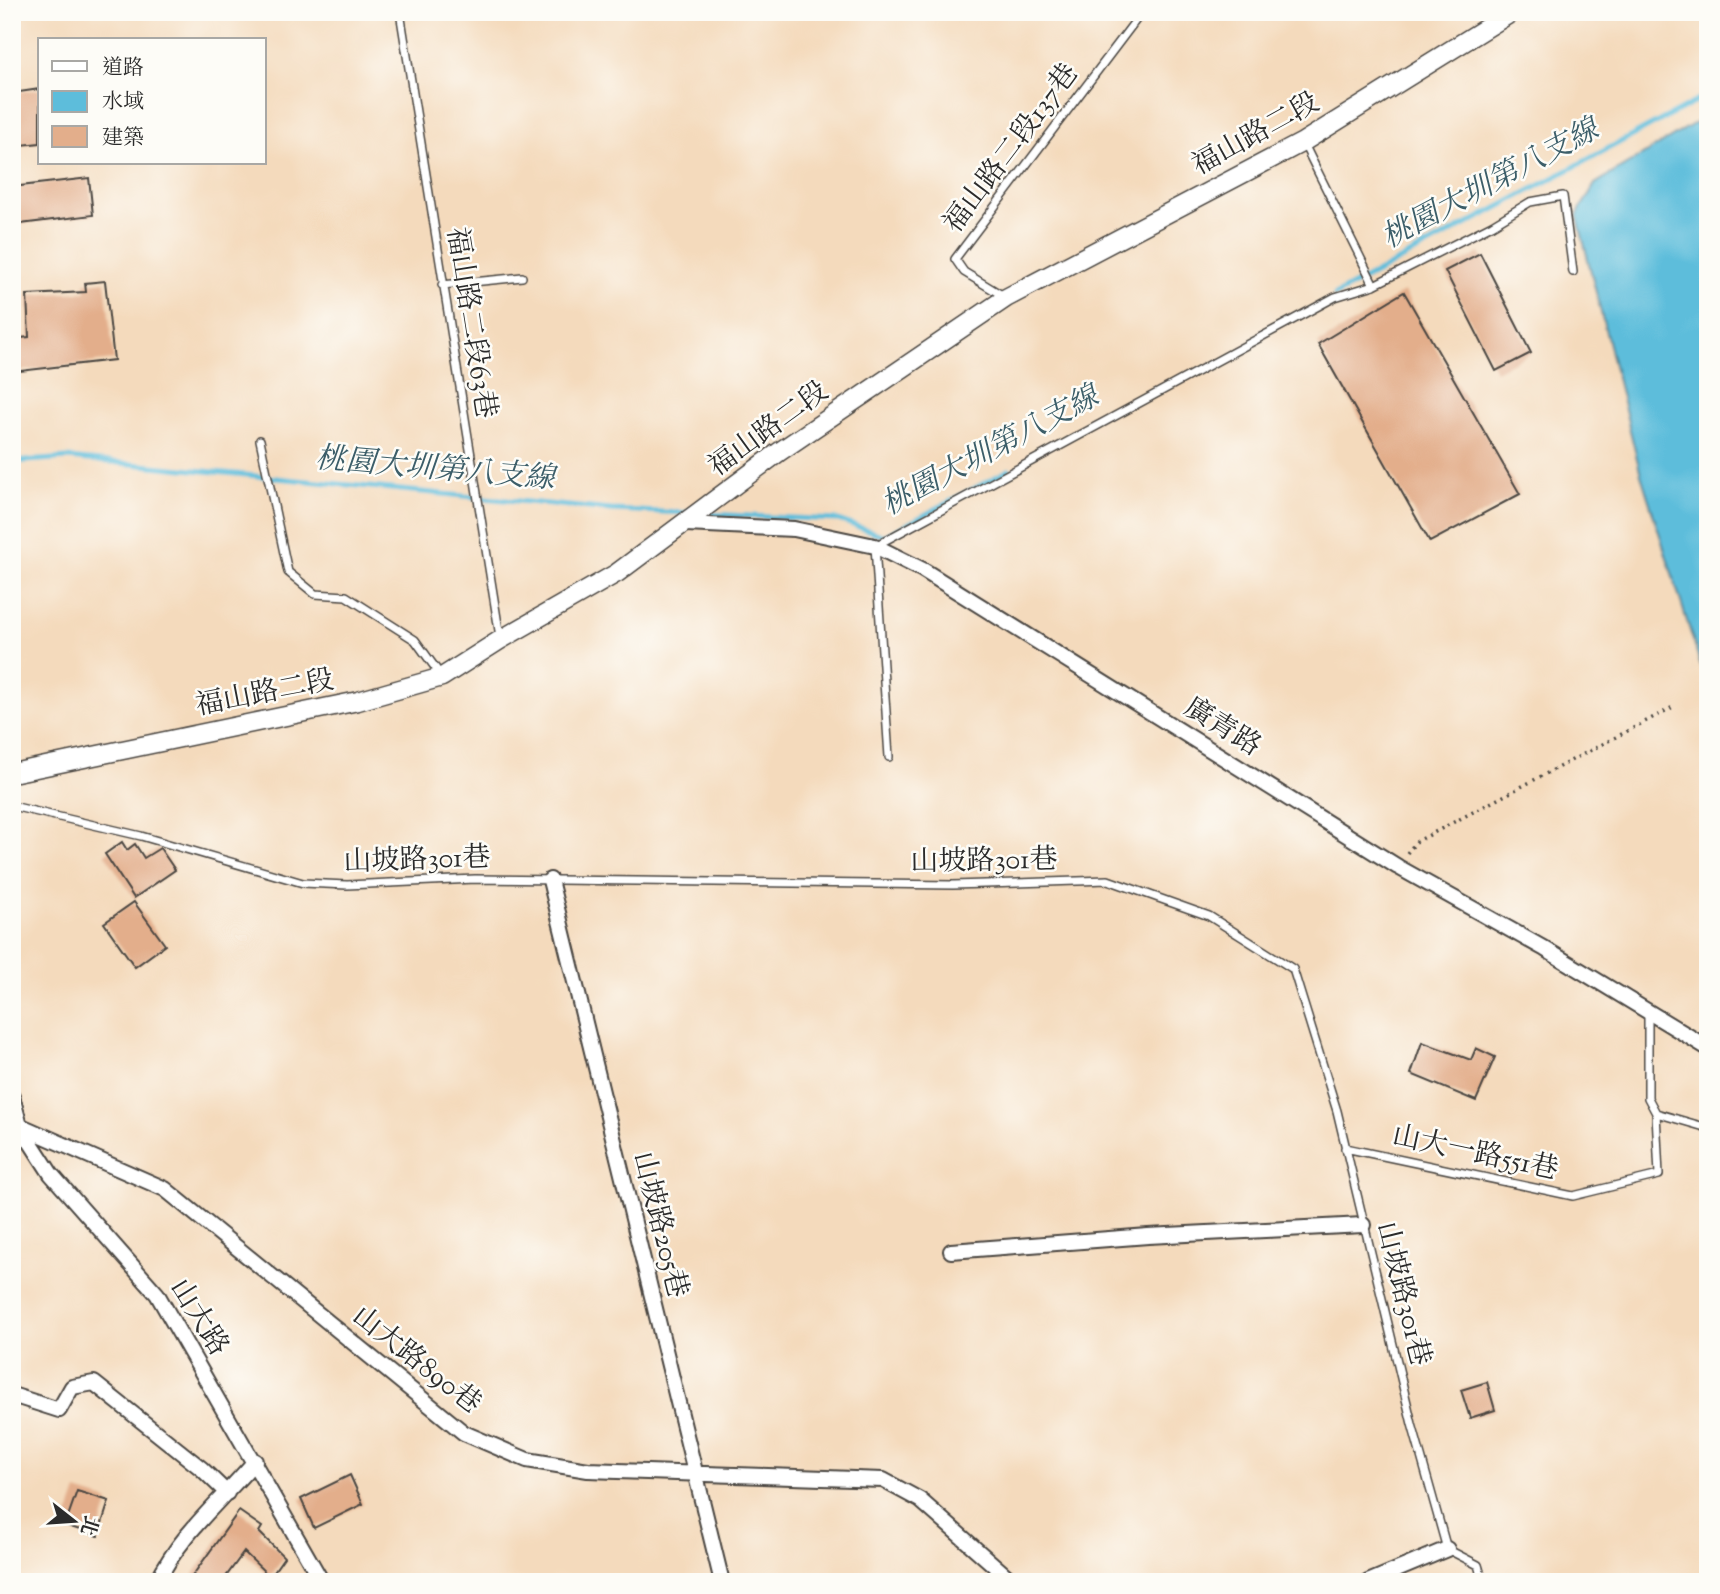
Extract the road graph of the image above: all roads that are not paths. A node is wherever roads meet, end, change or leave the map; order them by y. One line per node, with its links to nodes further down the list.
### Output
1 (400, 12): 7 (lane, 福山路二段63巷)
2 (1142, 12): 9 (lane, 福山路二段137巷)
3 (1504, 14): 4 (street, 福山路二段)
4 (1303, 142): 8 (lane); 9 (street, 福山路二段)
5 (1573, 272): 8 (lane)
6 (522, 277): 7 (lane)
7 (442, 285): 13 (lane, 福山路二段63巷)
8 (1374, 285): 12 (lane)
9 (1006, 298): 11 (street, 福山路二段)
10 (260, 440): 14 (lane)
11 (685, 524): 12 (street, 廣青路); 13 (street, 福山路二段)
12 (875, 546): 15 (lane); 19 (street, 廣青路)
13 (500, 640): 14 (street, 福山路二段)
14 (442, 677): 16 (street, 福山路二段)
15 (889, 757)
16 (12, 773)
17 (12, 806): 18 (lane, 山坡路301巷)
18 (550, 880): 25 (lane, 山坡路301巷); 30 (street, 山坡路205巷)
19 (1647, 1011): 20 (street, 廣青路); 22 (lane, 山大一路551巷)
20 (1708, 1048)
21 (12, 1096): 23 (street, 山大路)
22 (1656, 1113): 24 (lane); 25 (lane, 山大一路551巷)
23 (16, 1124): 29 (street, 山大路); 30 (street, 山大路890巷)
24 (1708, 1128)
25 (1345, 1148): 26 (lane, 山坡路301巷)
26 (1363, 1224): 27 (street); 32 (lane, 山坡路301巷)
27 (951, 1251)
28 (12, 1395): 31 (street)
29 (255, 1461): 31 (street); 34 (street, 山大路)
30 (694, 1473): 35 (street, 山坡路205巷); 36 (street, 山大路890巷)
31 (227, 1493): 33 (street)
32 (1447, 1549): 37 (street); 38 (lane)
33 (157, 1582)
34 (322, 1582)
35 (722, 1582)
36 (1013, 1582)
37 (1368, 1582)
38 (1483, 1582)

